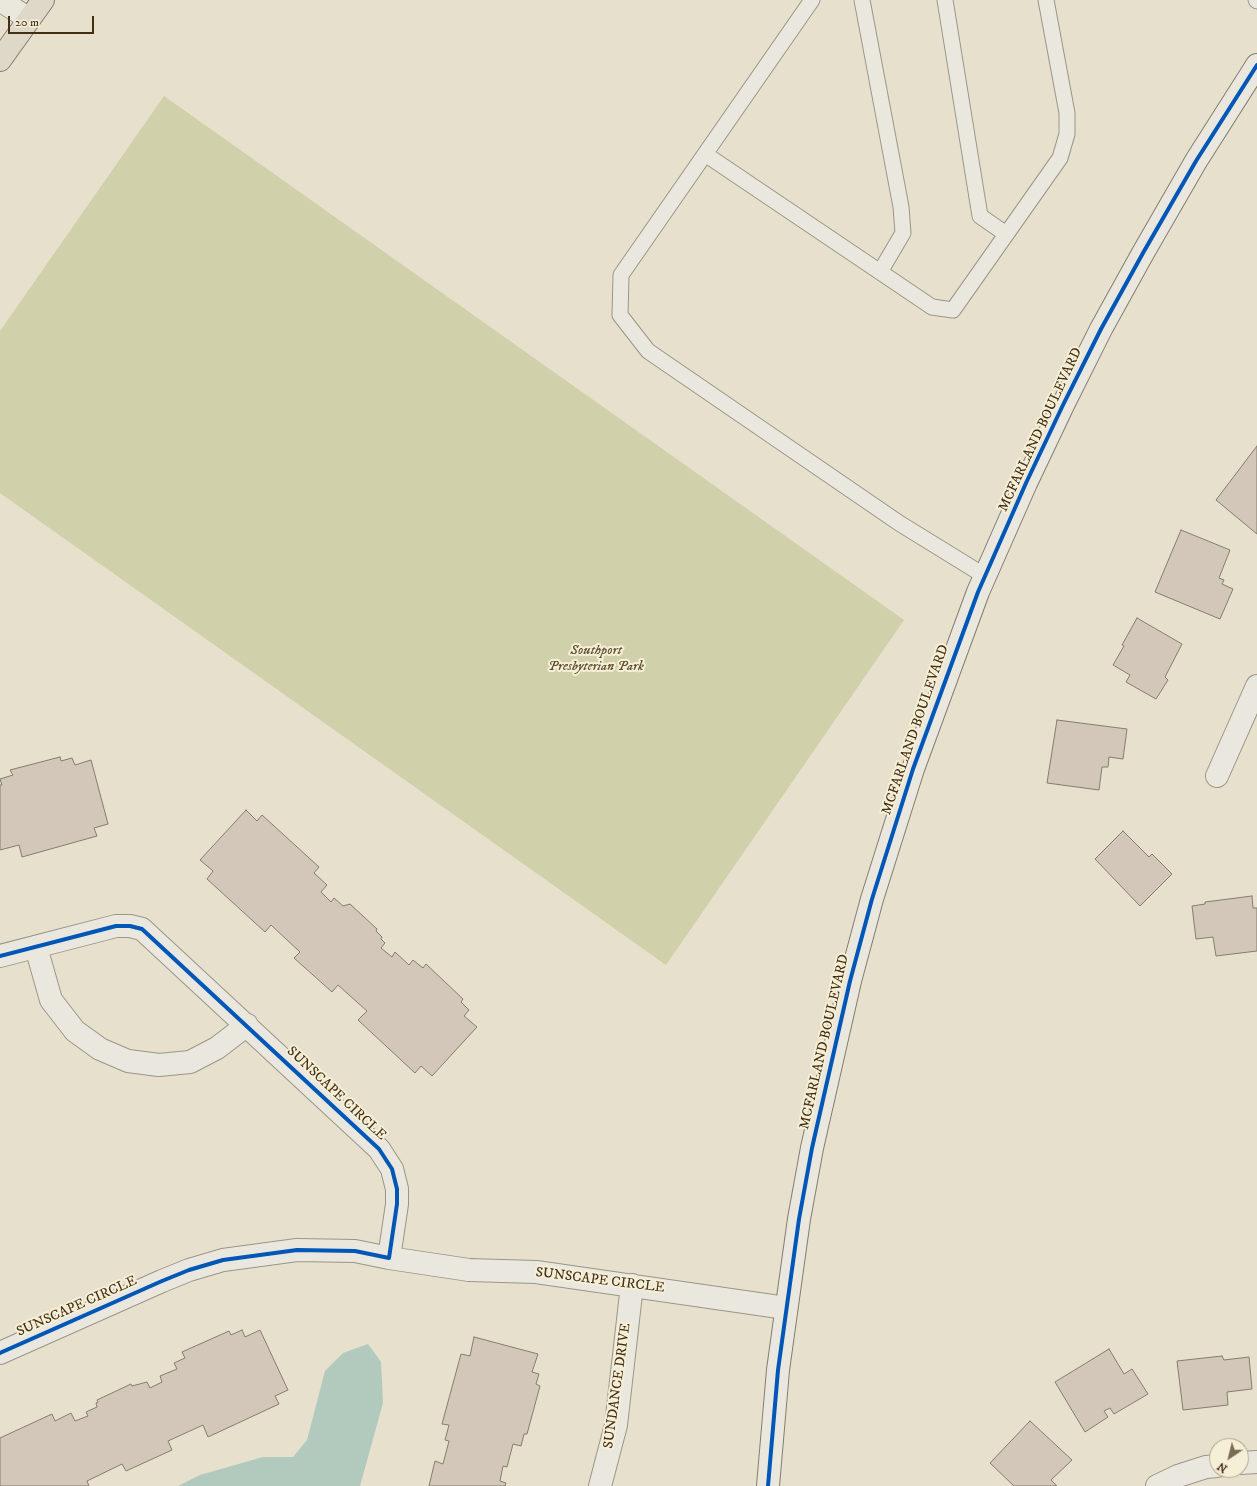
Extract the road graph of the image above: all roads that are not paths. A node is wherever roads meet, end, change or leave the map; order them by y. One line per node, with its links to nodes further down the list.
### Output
1 (0, 0): 7 (street)
2 (43, 0): 7 (main road)
3 (812, 0): 10 (lane)
4 (862, 0): 12 (lane)
5 (945, 0): 11 (lane)
6 (1046, 0): 11 (lane)
7 (29, 19): 8 (main road)
8 (0, 60)
9 (1257, 65): 13 (street, MCFARLAND BOULEVARD)
10 (705, 154): 12 (lane); 13 (lane)
11 (1006, 234): 12 (lane)
12 (880, 272)
13 (985, 576): 21 (street, MCFARLAND BOULEVARD)
14 (1257, 686): 15 (street)
15 (1217, 776)
16 (36, 947): 17 (street, SUNSCAPE CIRCLE); 18 (street, SUNSCAPE CIRCLE); 18 (street)
17 (0, 956)
18 (247, 1025): 19 (street, SUNSCAPE CIRCLE)
19 (389, 1258): 20 (street, SUNSCAPE CIRCLE); 22 (street, SUNSCAPE CIRCLE)
20 (632, 1284): 21 (street, SUNSCAPE CIRCLE); 24 (street, SUNDANCE DRIVE)
21 (786, 1308): 25 (street, MCFARLAND BOULEVARD)
22 (0, 1353)
23 (1209, 1467): 26 (street)
24 (600, 1486)
25 (768, 1486)
26 (1157, 1486)

